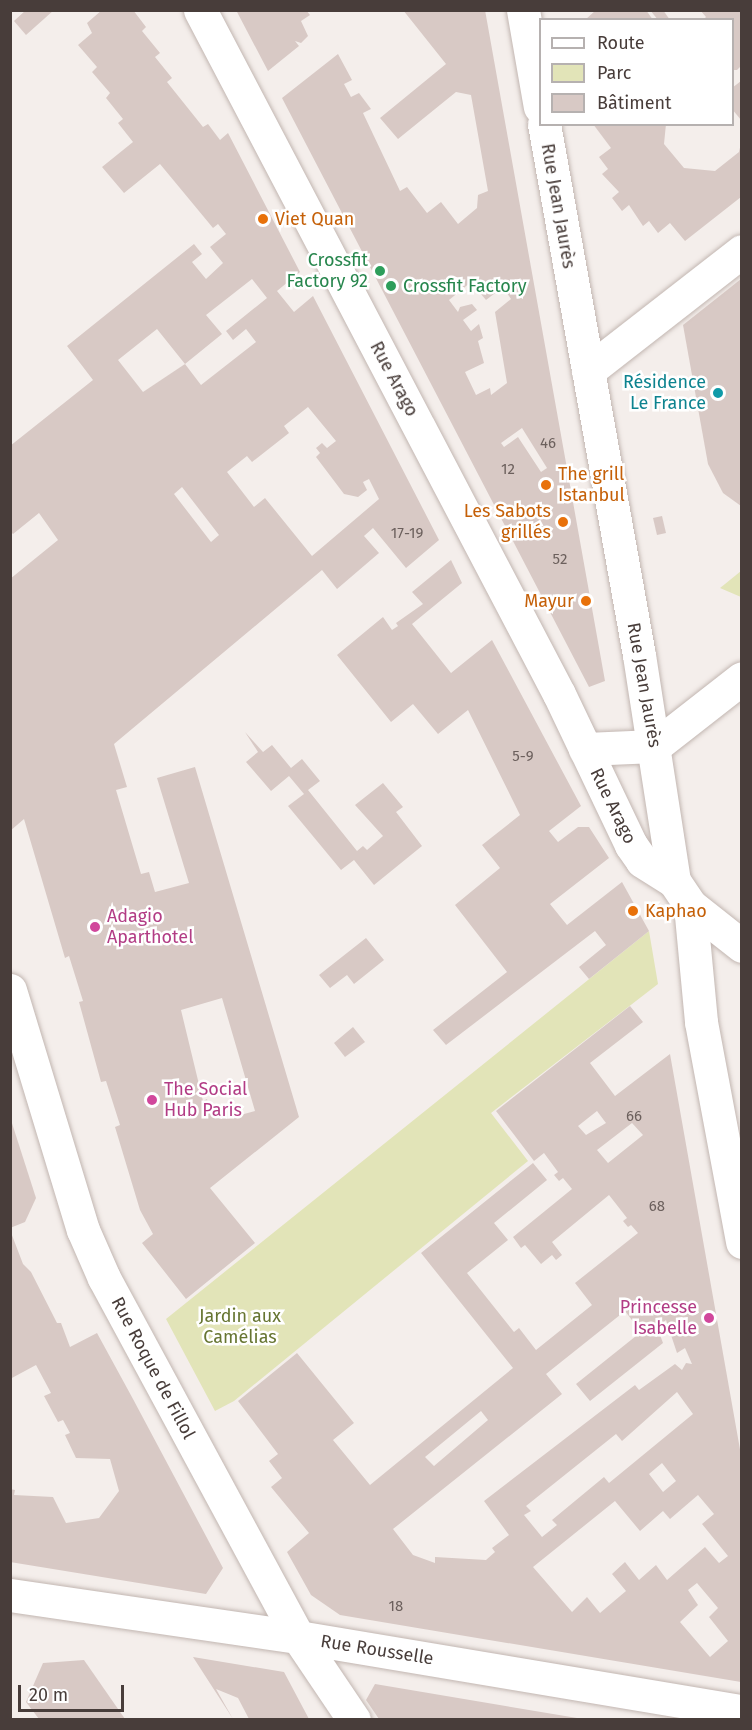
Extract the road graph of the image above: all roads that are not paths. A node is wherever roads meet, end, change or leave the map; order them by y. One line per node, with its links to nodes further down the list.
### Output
1 (200, 10): 9 (street, Rue Arago)
2 (523, 10): 3 (street)
3 (539, 101)
4 (544, 126): 6 (street, Rue Jean Jaurès)
5 (741, 251): 6 (street)
6 (588, 371): 8 (street, Rue Jean Jaurès)
7 (741, 678): 8 (street)
8 (655, 746): 9 (street, Rue Arago); 10 (street, Rue Jean Jaurès)
9 (585, 749): 10 (street, Rue Arago)
10 (682, 893): 11 (street, Rue Arago); 13 (street, Rue Jean Jaurès)
11 (741, 946)
12 (10, 990): 15 (street, Rue Roque de Fillol)
13 (741, 1242)
14 (10, 1595): 15 (street, Rue Rousselle)
15 (298, 1637): 16 (street, Rue Rousselle); 17 (street, Rue Roque de Fillol)
16 (741, 1711)
17 (354, 1719)

